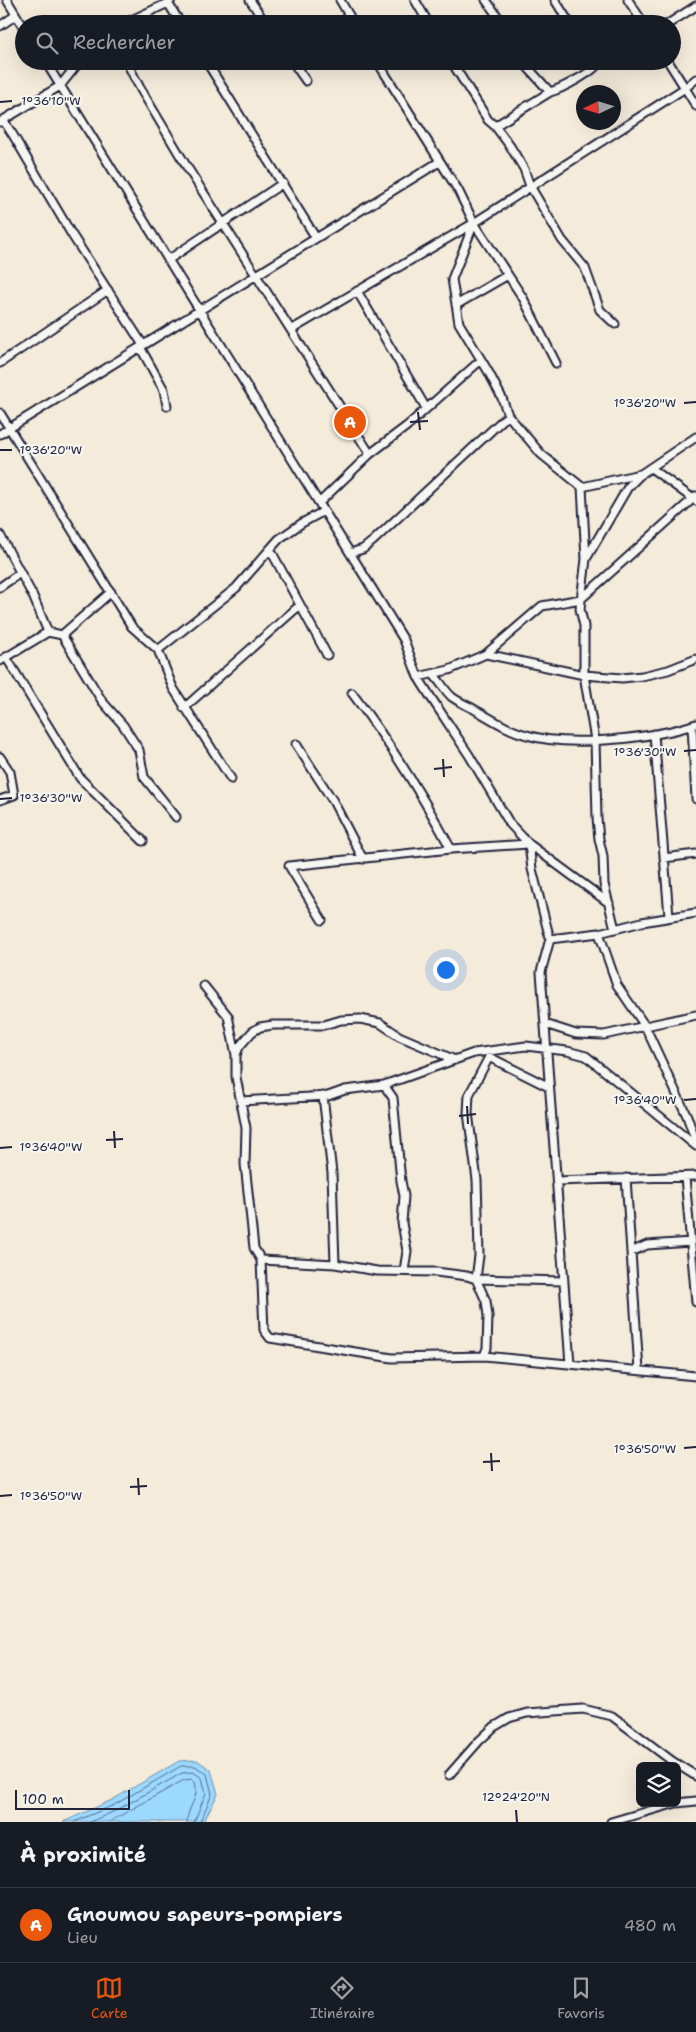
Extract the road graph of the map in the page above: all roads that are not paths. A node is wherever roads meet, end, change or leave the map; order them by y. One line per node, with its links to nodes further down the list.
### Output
1 (6, 0): 10 (street)
2 (250, 0): 13 (street)
3 (340, 0): 14 (street)
4 (415, 0): 15 (street)
5 (486, 0): 16 (street)
6 (555, 0): 17 (street)
7 (628, 0): 18 (street)
8 (170, 2): 11 (street); 12 (street)
9 (696, 6): 19 (street)
10 (16, 14): 20 (street)
11 (143, 15)
12 (176, 15)
13 (260, 15)
14 (349, 15)
15 (424, 15)
16 (496, 15)
17 (564, 15)
18 (638, 15)
19 (681, 16)
20 (0, 26)
21 (50, 70): 33 (street)
22 (73, 70): 33 (street)
23 (131, 70): 43 (street)
24 (212, 70): 40 (street)
25 (298, 70): 32 (street)
26 (383, 70): 39 (street)
27 (457, 70): 38 (street)
28 (530, 70): 35 (street)
29 (592, 70): 35 (street)
30 (674, 70): 34 (street)
31 (696, 79): 34 (street)
32 (306, 81)
33 (60, 86): 37 (street); 45 (street)
34 (685, 88): 36 (street); 41 (street)
35 (550, 92): 38 (street)
36 (696, 106)
37 (1, 121): 48 (street)
38 (495, 126): 41 (street)
39 (439, 162): 42 (street); 44 (street)
40 (283, 183): 43 (street); 44 (street)
41 (530, 186): 42 (street); 52 (street)
42 (474, 222): 47 (street); 49 (street); 50 (street)
43 (223, 223): 45 (street); 46 (street)
44 (316, 238): 46 (street)
45 (168, 260): 51 (street)
46 (256, 275): 51 (street); 53 (street)
47 (508, 275): 50 (street); 57 (street)
48 (108, 290): 54 (street); 56 (street)
49 (357, 291): 53 (street); 59 (street)
50 (456, 305): 55 (street)
51 (199, 310): 54 (street); 70 (street)
52 (615, 324)
53 (292, 330): 65 (street)
54 (142, 346): 58 (street); 62 (street)
55 (481, 360): 59 (street); 61 (street)
56 (0, 363)
57 (556, 363)
58 (167, 406)
59 (426, 408): 65 (street)
60 (0, 412): 62 (street)
61 (508, 415): 68 (street); 74 (street)
62 (10, 428): 63 (street); 78 (street)
63 (0, 434)
64 (696, 437): 66 (street)
65 (370, 454): 70 (street)
66 (651, 468): 67 (street); 69 (street)
67 (641, 474): 68 (street); 75 (street)
68 (582, 488): 75 (street)
69 (695, 499): 79 (street)
70 (319, 503): 71 (street)
71 (324, 511): 73 (street); 74 (street)
72 (0, 535): 76 (street)
73 (270, 548): 80 (street); 83 (street)
74 (350, 553): 90 (street)
75 (586, 559): 79 (street)
76 (20, 573): 77 (street); 81 (street)
77 (0, 587)
78 (111, 592): 82 (street); 83 (street)
79 (581, 599): 84 (street); 89 (street)
80 (300, 605): 85 (street); 92 (street)
81 (48, 632): 82 (street); 86 (street)
82 (62, 635): 101 (street)
83 (158, 650): 92 (street)
84 (486, 654): 88 (street); 89 (street)
85 (327, 655)
86 (3, 659): 102 (street)
87 (696, 660): 89 (street)
88 (433, 674): 90 (street); 95 (street)
89 (584, 675): 95 (street)
90 (418, 677): 103 (street)
91 (352, 693): 104 (street)
92 (184, 708): 98 (street)
93 (694, 725): 94 (street); 99 (street)
94 (654, 734): 95 (street); 107 (street)
95 (595, 740): 108 (street)
96 (296, 744): 106 (street)
97 (0, 757): 100 (street)
98 (231, 779)
99 (696, 799)
100 (0, 800)
101 (176, 817)
102 (142, 841)
103 (529, 844): 104 (street); 108 (street); 114 (street)
104 (451, 849): 106 (street)
105 (696, 854): 107 (street)
106 (363, 858): 111 (street)
107 (664, 858): 110 (street)
108 (609, 903): 112 (street)
109 (696, 913): 110 (street)
110 (669, 916): 112 (street)
111 (322, 920)
112 (615, 929): 113 (street)
113 (599, 933): 114 (street); 118 (street)
114 (550, 939): 117 (street)
115 (204, 986): 121 (street)
116 (696, 1015): 118 (street)
117 (545, 1024): 118 (street); 119 (street)
118 (645, 1026): 127 (street)
119 (545, 1048): 120 (street); 124 (street); 127 (street)
120 (489, 1054): 122 (street); 124 (street); 137 (street)
121 (236, 1055): 122 (street); 126 (street)
122 (455, 1060): 123 (street)
123 (384, 1084): 125 (street); 136 (street)
124 (549, 1087): 131 (street)
125 (323, 1096): 126 (street); 135 (street)
126 (241, 1101): 134 (street)
127 (696, 1144)
128 (696, 1176): 129 (street)
129 (685, 1177): 130 (street); 132 (street)
130 (626, 1178): 131 (street); 133 (street)
131 (557, 1181): 138 (street)
132 (691, 1242): 133 (street); 139 (street)
133 (631, 1252): 142 (street)
134 (261, 1260): 135 (street); 140 (street)
135 (335, 1264): 136 (street)
136 (404, 1271): 137 (street)
137 (476, 1279): 138 (street); 140 (street)
138 (564, 1281): 141 (street)
139 (696, 1302)
140 (484, 1356): 141 (street)
141 (570, 1364): 142 (street)
142 (639, 1370): 143 (street)
143 (696, 1376)
144 (449, 1775): 145 (street)
145 (696, 1776)
146 (696, 1801): 147 (street)
147 (681, 1803)
148 (663, 1807): 149 (street)
149 (611, 1822)

